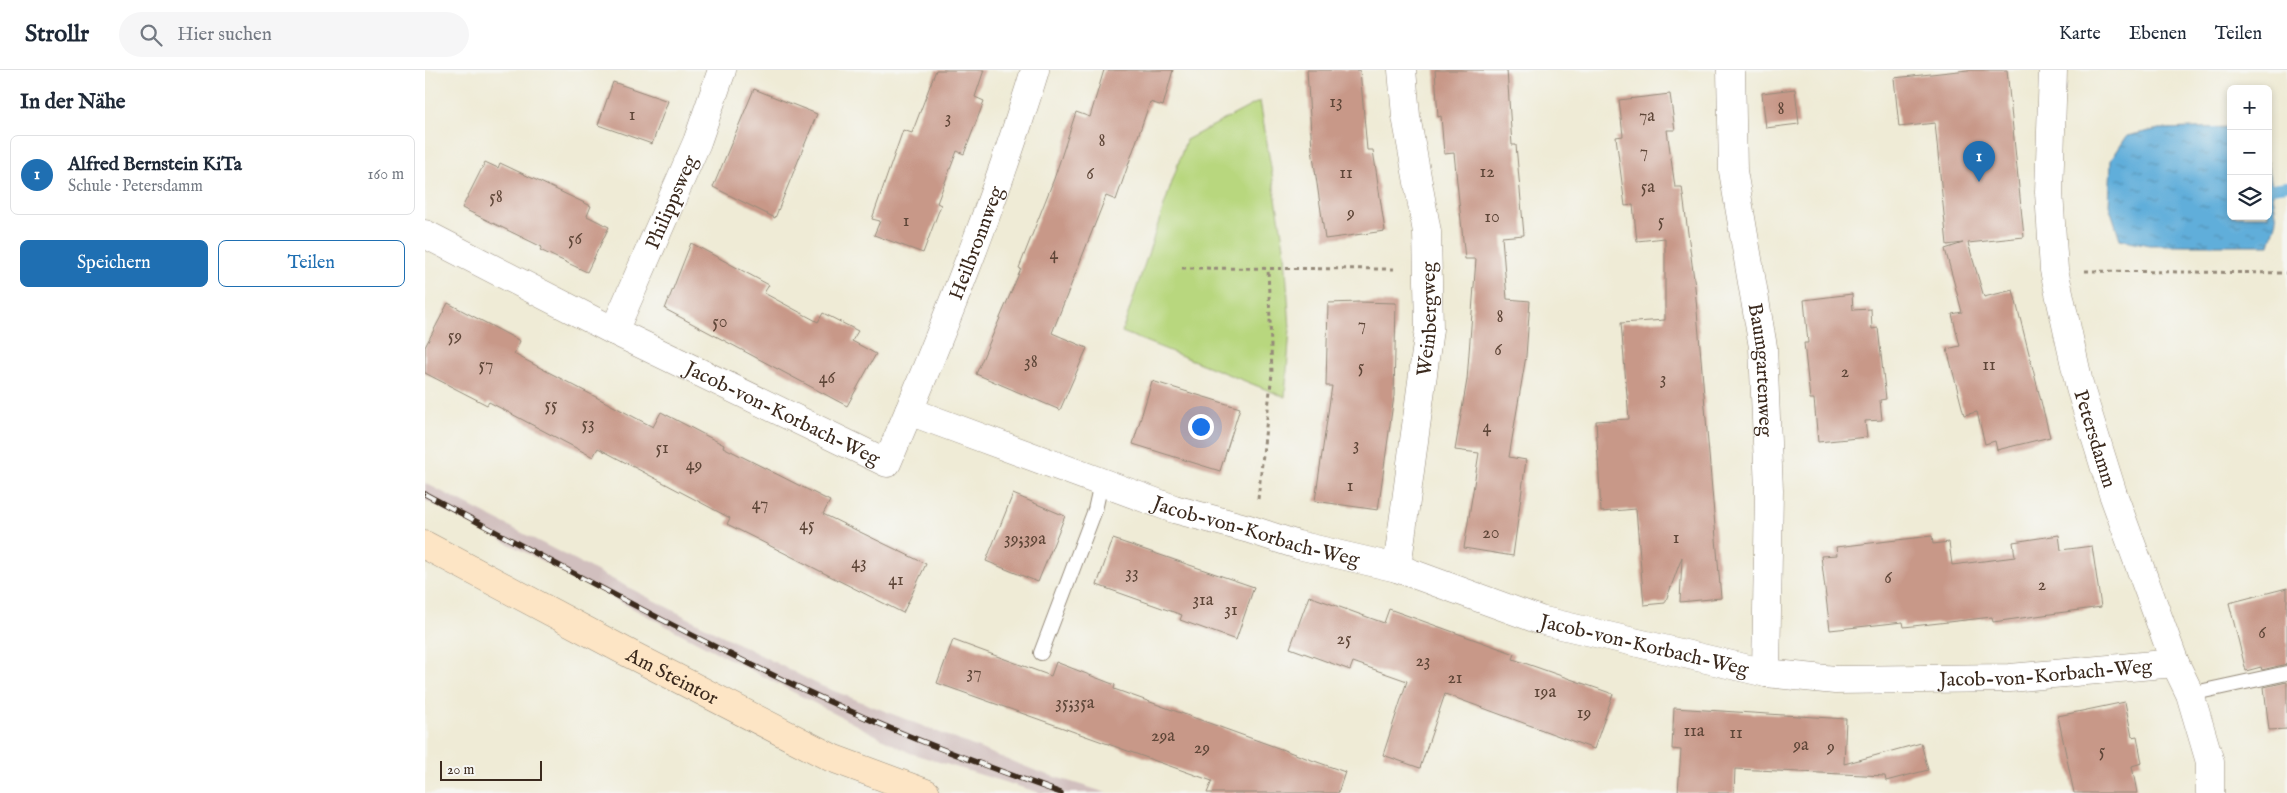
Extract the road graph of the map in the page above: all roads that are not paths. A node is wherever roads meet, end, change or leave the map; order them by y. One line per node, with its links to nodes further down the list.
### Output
1 (721, 70): 7 (street, Philippsweg)
2 (1035, 70): 8 (street, Heilbronnweg)
3 (1402, 70): 11 (street, Weinbergweg)
4 (1731, 70): 14 (street, Baumgartenweg)
5 (2053, 70): 13 (street, Petersdamm)
6 (425, 234): 7 (street, Jacob-von-Korbach-Weg)
7 (614, 331): 8 (street, Jacob-von-Korbach-Weg)
8 (909, 411): 9 (street, Jacob-von-Korbach-Weg)
9 (1101, 483): 11 (street, Jacob-von-Korbach-Weg); 12 (lane)
10 (425, 545): 17 (street, Am Steintor)
11 (1397, 568): 14 (street, Jacob-von-Korbach-Weg)
12 (1041, 653)
13 (2175, 663): 14 (street, Jacob-von-Korbach-Weg); 16 (street, Petersdamm)
14 (1766, 673)
15 (2287, 673): 16 (lane)
16 (2190, 694): 18 (street, Petersdamm)
17 (926, 793)
18 (2210, 793)

